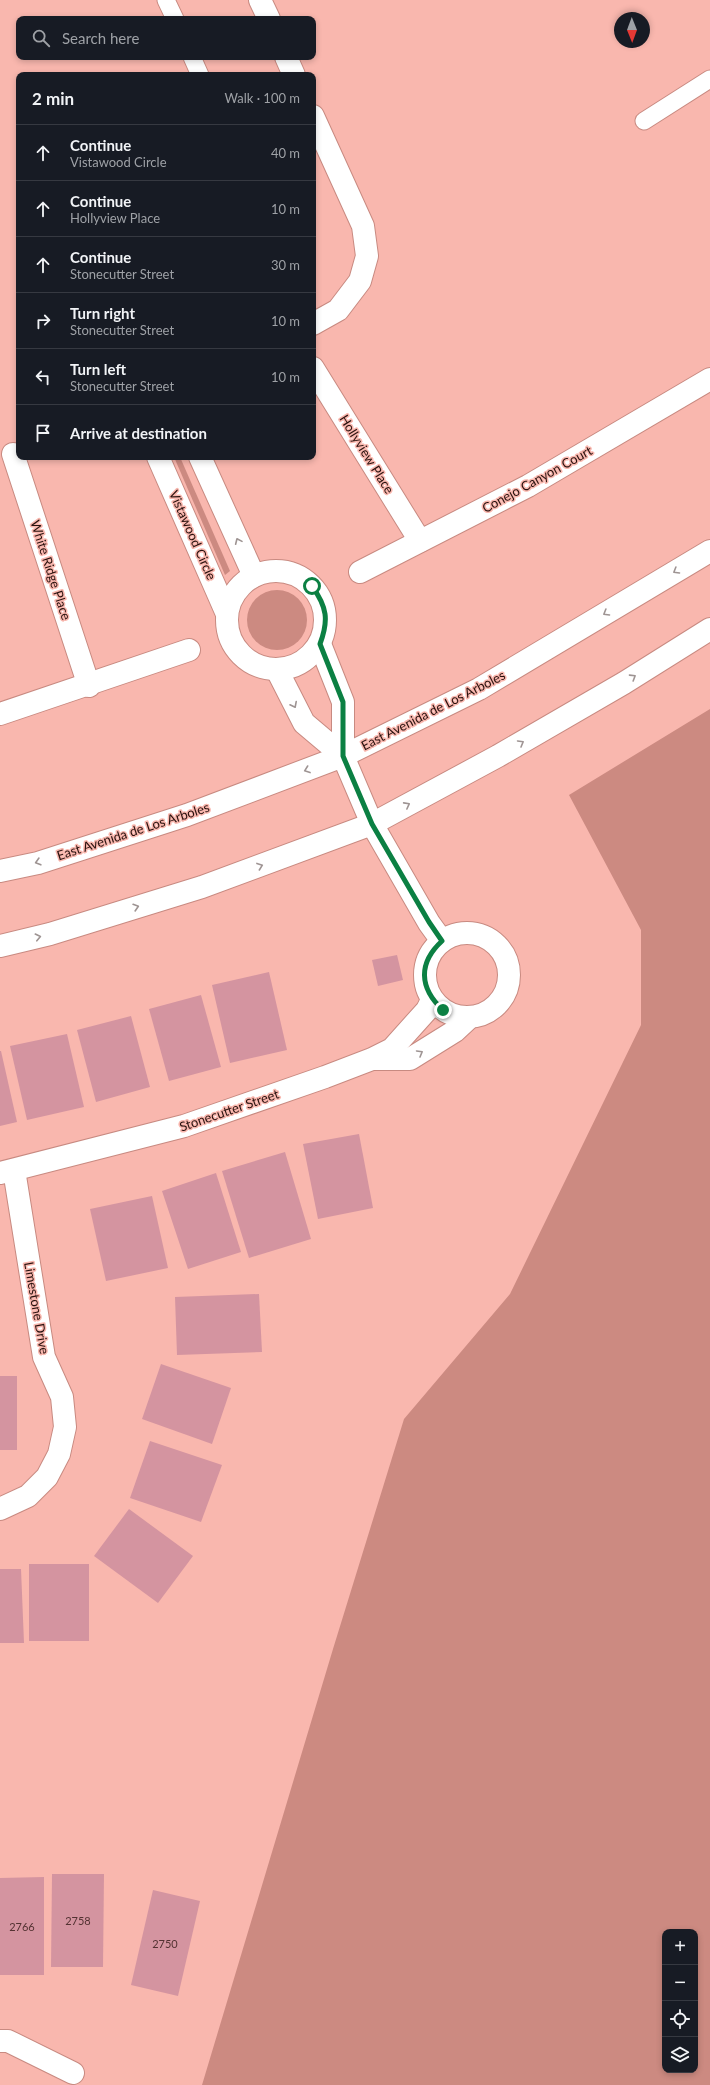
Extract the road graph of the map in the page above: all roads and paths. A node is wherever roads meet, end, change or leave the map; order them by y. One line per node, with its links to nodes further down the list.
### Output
1 (166, 0): 3 (lane)
2 (260, 0): 4 (street)
3 (174, 16)
4 (268, 16)
5 (193, 60): 7 (lane)
6 (287, 60): 8 (street)
7 (199, 72)
8 (293, 72)
9 (710, 79): 10 (lane)
10 (644, 120)
11 (316, 123): 12 (street)
12 (316, 322)
13 (316, 373): 18 (street, Hollyview Place)
14 (710, 379): 18 (street, Conejo Canyon Court)
15 (11, 455): 27 (street, White Ridge Place)
16 (159, 460): 22 (street, Vistawood Circle)
17 (201, 460): 21 (street, one-way to 17)
18 (420, 541): 20 (street, Conejo Canyon Court)
19 (710, 551): 29 (street, East Avenida de Los Arboles, one-way to 29)
20 (360, 572)
21 (254, 576): 22 (street, Vistawood Circle); 24 (street, Vistawood Circle)
22 (227, 614): 26 (street, Vistawood Circle)
23 (710, 629): 30 (street, one-way to 23)
24 (320, 644): 26 (street, Vistawood Circle); 29 (street)
25 (189, 650): 27 (street)
26 (277, 670): 29 (street, one-way to 29)
27 (89, 686): 28 (street)
28 (0, 714)
29 (343, 756): 30 (street); 31 (street, East Avenida de Los Arboles, one-way to 31)
30 (372, 824): 32 (street); 33 (street, one-way to 30)
31 (0, 871)
32 (442, 941): 34 (street); 35 (street)
33 (0, 946)
34 (432, 1000): 35 (street); 36 (street, Stonecutter Street)
35 (470, 1017): 36 (street, one-way to 35)
36 (372, 1059): 37 (street, Stonecutter Street)
37 (7, 1172): 38 (street, Limestone Drive)
38 (0, 1509)
39 (0, 2041): 40 (street)
40 (74, 2073)

